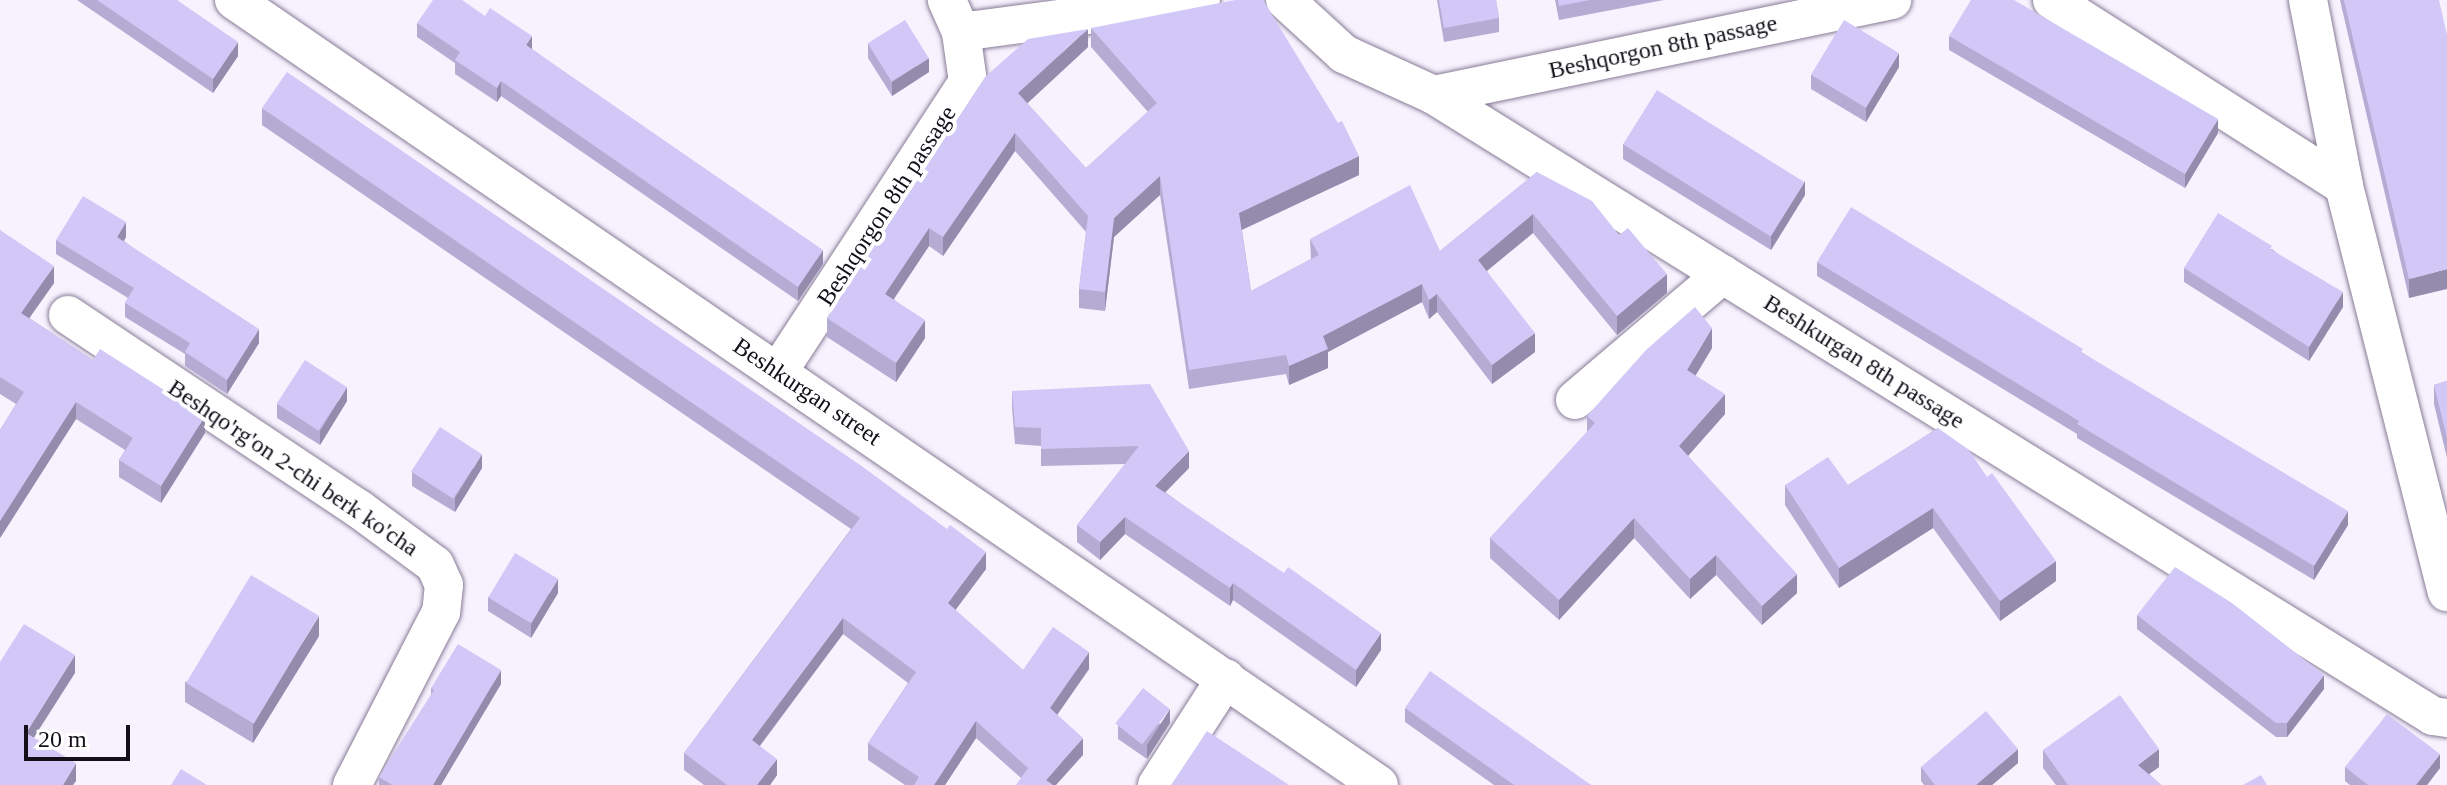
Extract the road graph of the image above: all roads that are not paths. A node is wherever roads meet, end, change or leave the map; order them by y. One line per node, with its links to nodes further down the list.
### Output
1 (234, 0): 12 (street, Beshkurgan street)
2 (1201, 0): 7 (street)
3 (1285, 0): 8 (street, Beshkurgan 8th passage)
4 (1892, 0): 8 (street, Beshqorgon 8th passage)
5 (2052, 0): 9 (street)
6 (2308, 0): 9 (street)
7 (954, 16): 12 (street, Beshqorgon 8th passage)
8 (1434, 95): 10 (street, Beshkurgan 8th passage)
9 (2344, 186): 14 (street)
10 (1723, 274): 13 (street); 16 (street, Beshkurgan 8th passage)
11 (68, 315): 17 (street, Beshqo'rg'on 2-chi berk ko'cha)
12 (778, 372): 15 (street, Beshkurgan street)
13 (1575, 400)
14 (2447, 592)
15 (1226, 678): 18 (street); 19 (street, Beshkurgan street)
16 (2447, 718)
17 (352, 785)
18 (1157, 785)
19 (1379, 785)

